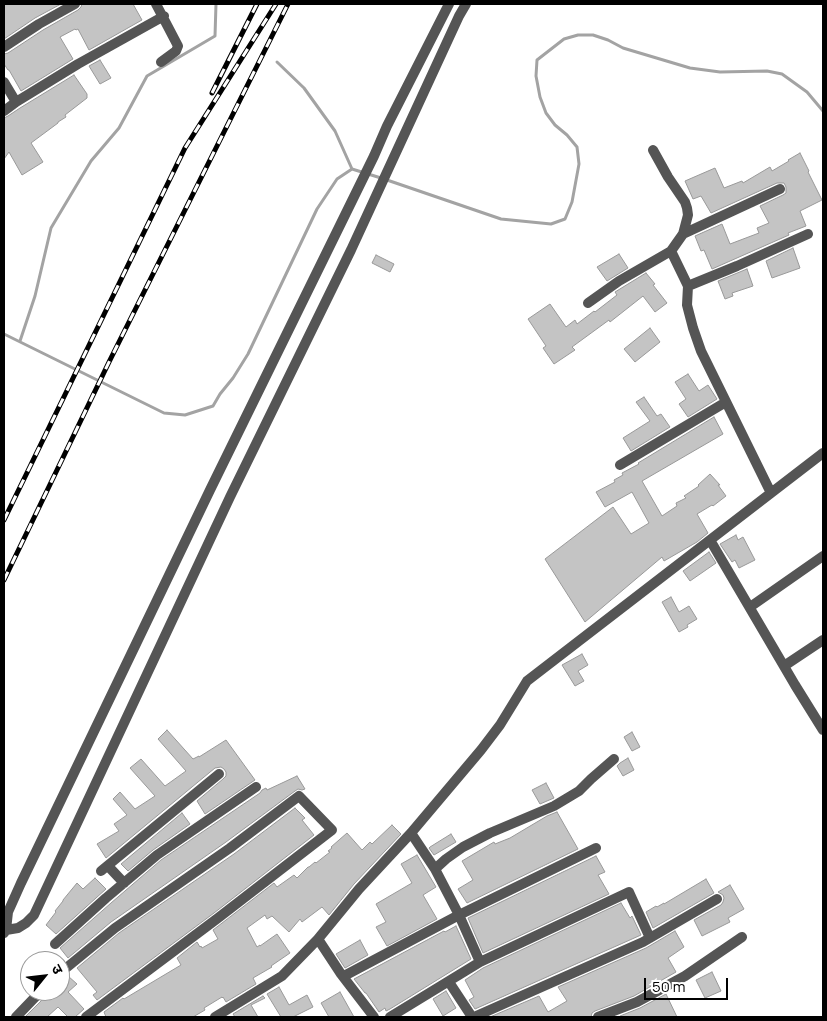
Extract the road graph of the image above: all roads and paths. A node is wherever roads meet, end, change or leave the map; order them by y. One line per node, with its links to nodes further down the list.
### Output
1 (75, 4): 6 (street)
2 (156, 4): 5 (street)
3 (449, 4): 37 (street)
4 (466, 4): 37 (street)
5 (164, 16): 7 (street); 9 (street)
6 (4, 46)
7 (161, 62)
8 (4, 82): 9 (street)
9 (16, 102): 10 (street)
10 (4, 111)
11 (653, 150): 13 (street)
12 (780, 189): 13 (street)
13 (683, 234): 15 (street)
14 (808, 234): 16 (street)
15 (672, 251): 16 (street); 17 (street)
16 (688, 286): 18 (street)
17 (588, 303)
18 (726, 402): 20 (street); 21 (street)
19 (823, 454): 21 (street)
20 (620, 465)
21 (770, 493): 22 (street)
22 (710, 540): 24 (street); 31 (street)
23 (823, 556): 24 (street)
24 (750, 607): 26 (street)
25 (823, 640): 26 (street)
26 (784, 666): 27 (street)
27 (823, 730)
28 (614, 759): 33 (street)
29 (219, 774): 34 (street)
30 (256, 787): 34 (street)
31 (411, 833): 33 (street); 40 (street)
32 (596, 848): 36 (street)
33 (434, 869): 36 (street)
34 (124, 883): 41 (street)
35 (717, 900): 39 (street)
36 (459, 915): 42 (street); 44 (street)
37 (5, 932)
38 (742, 937): 53 (street)
39 (650, 938): 42 (street); 52 (street)
40 (318, 939): 44 (street); 49 (street)
41 (54, 944)
42 (480, 962): 45 (street)
43 (70, 965): 48 (street)
44 (344, 976): 50 (street)
45 (449, 982): 51 (street); 52 (street)
46 (31, 1001): 47 (street)
47 (16, 1017)
48 (86, 1017)
49 (215, 1017)
50 (374, 1017)
51 (390, 1017)
52 (473, 1017)
53 (598, 1017)

